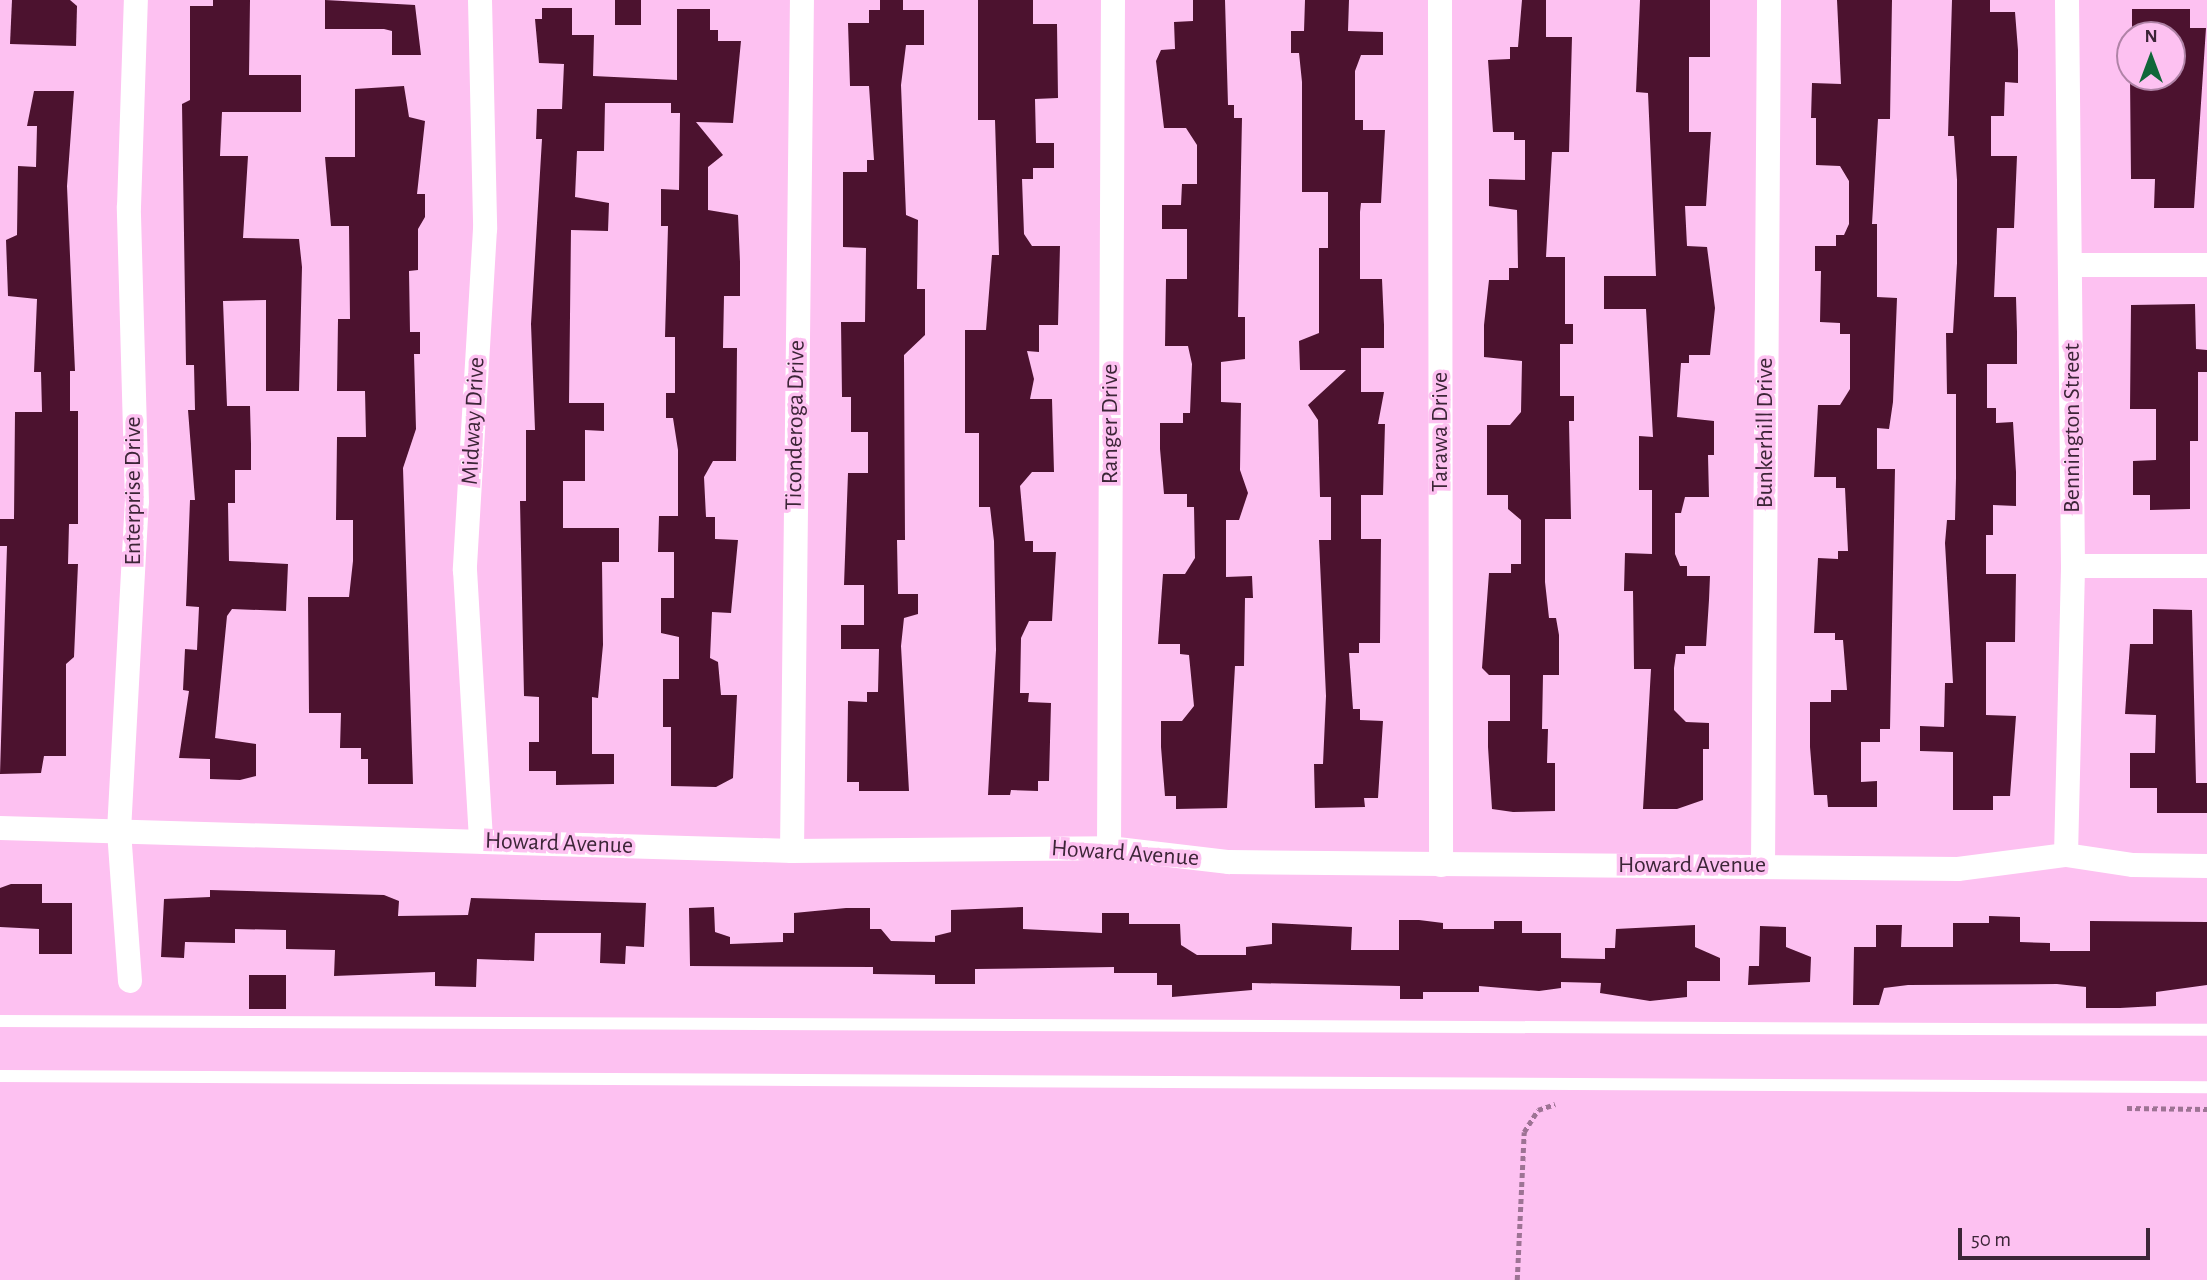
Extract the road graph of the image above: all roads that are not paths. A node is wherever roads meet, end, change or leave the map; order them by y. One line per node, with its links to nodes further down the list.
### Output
1 (136, 0): 13 (street, Enterprise Drive)
2 (480, 0): 14 (street, Midway Drive)
3 (802, 0): 16 (street, Ticonderoga Drive)
4 (1114, 0): 15 (street, Ranger Drive)
5 (1440, 0): 18 (street, Tarawa Drive)
6 (1769, 0): 19 (street, Bunkerhill Drive)
7 (2067, 0): 8 (street, Bennington Street)
8 (2073, 265): 9 (street); 10 (street, Bennington Street)
9 (2207, 265)
10 (2073, 566): 11 (street); 17 (street, Bennington Street)
11 (2207, 566)
12 (0, 828): 13 (street, Howard Avenue)
13 (119, 831): 14 (street, Howard Avenue); 21 (street, Enterprise Drive)
14 (481, 842): 16 (street, Howard Avenue)
15 (1109, 848): 16 (street, Howard Avenue); 18 (street, Howard Avenue)
16 (792, 851)
17 (2066, 855): 19 (street, Howard Avenue); 20 (street, Howard Avenue)
18 (1441, 865): 19 (street, Howard Avenue)
19 (1763, 866)
20 (2207, 866)
21 (130, 981)
22 (0, 1021): 23 (lane)
23 (2207, 1030)
24 (0, 1076): 25 (lane)
25 (2207, 1087)

